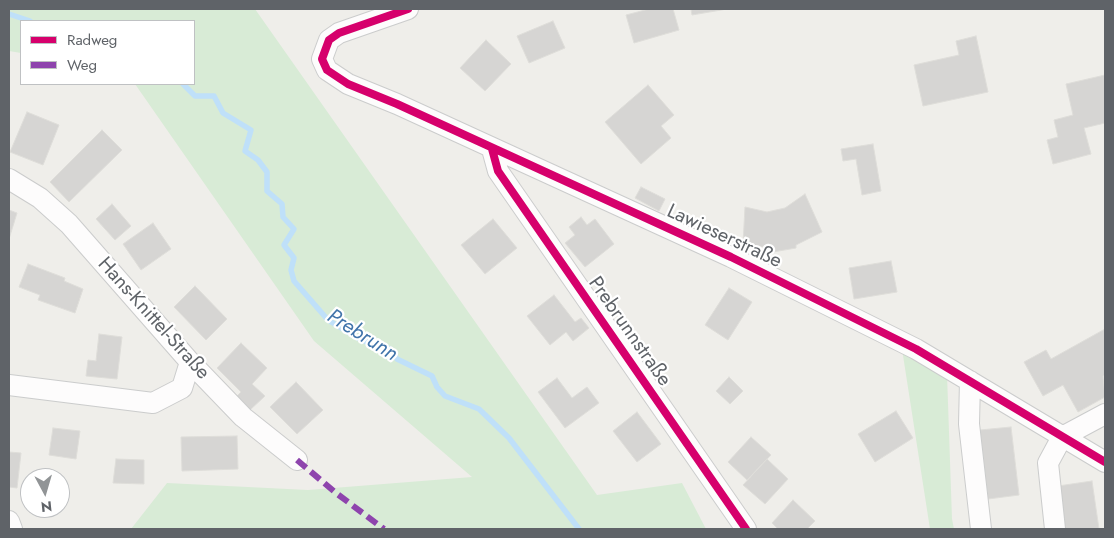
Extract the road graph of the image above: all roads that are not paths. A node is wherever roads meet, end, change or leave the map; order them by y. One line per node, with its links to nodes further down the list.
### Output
1 (408, 9): 2 (street, Lawieserstraße)
2 (492, 149): 5 (street, Lawieserstraße); 13 (street, Prebrunnstraße)
3 (9, 179): 4 (street, Hans-Knittel-Straße)
4 (190, 362): 6 (street); 9 (street, Hans-Knittel-Straße)
5 (970, 381): 8 (street, Lawieserstraße); 14 (street)
6 (9, 385)
7 (1105, 414): 8 (street)
8 (1062, 437): 10 (street, Lawieserstraße); 15 (street)
9 (297, 460)
10 (1105, 462)
11 (9, 521): 12 (street)
12 (12, 529)
13 (746, 529)
14 (981, 529)
15 (1056, 529)

